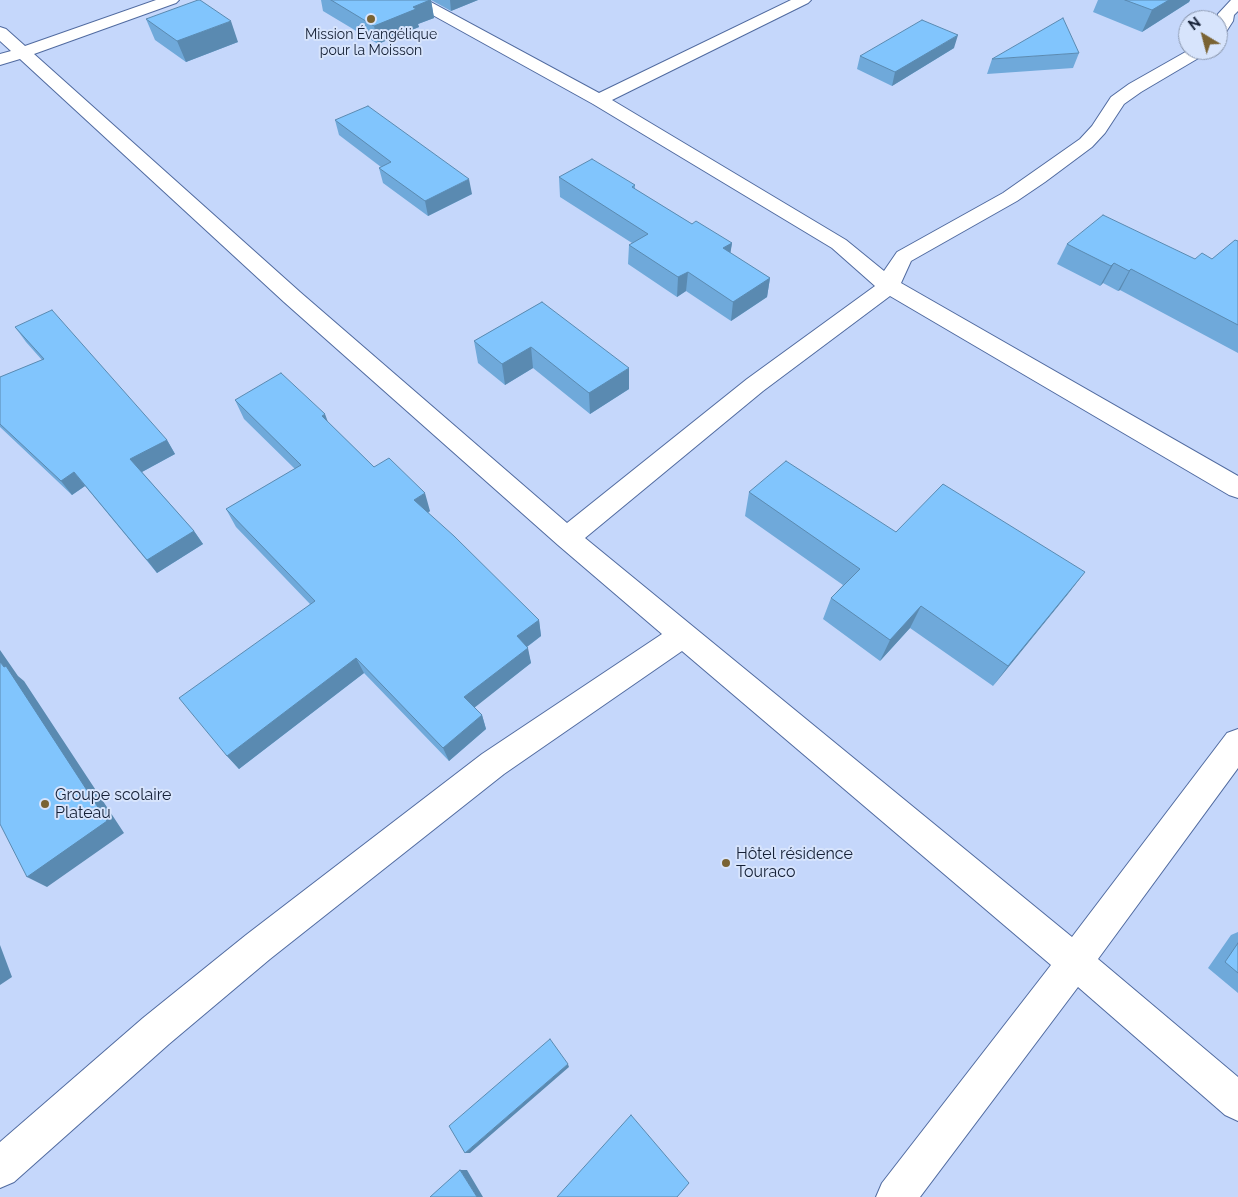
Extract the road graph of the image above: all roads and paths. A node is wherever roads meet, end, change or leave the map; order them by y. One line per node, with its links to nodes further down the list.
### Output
1 (171, 0): 7 (street)
2 (416, 0): 9 (street)
3 (803, 0): 9 (street)
4 (1238, 2): 5 (street)
5 (1228, 12)
6 (0, 32): 7 (street)
7 (11, 56): 12 (street)
8 (1184, 60): 10 (street)
9 (599, 100): 10 (street)
10 (889, 286): 11 (street); 12 (street)
11 (1238, 488)
12 (567, 538): 13 (street)
13 (682, 636): 15 (street); 17 (street)
14 (1238, 743): 15 (street)
15 (1075, 962): 16 (street); 18 (street)
16 (1238, 1102)
17 (0, 1168)
18 (896, 1197)

